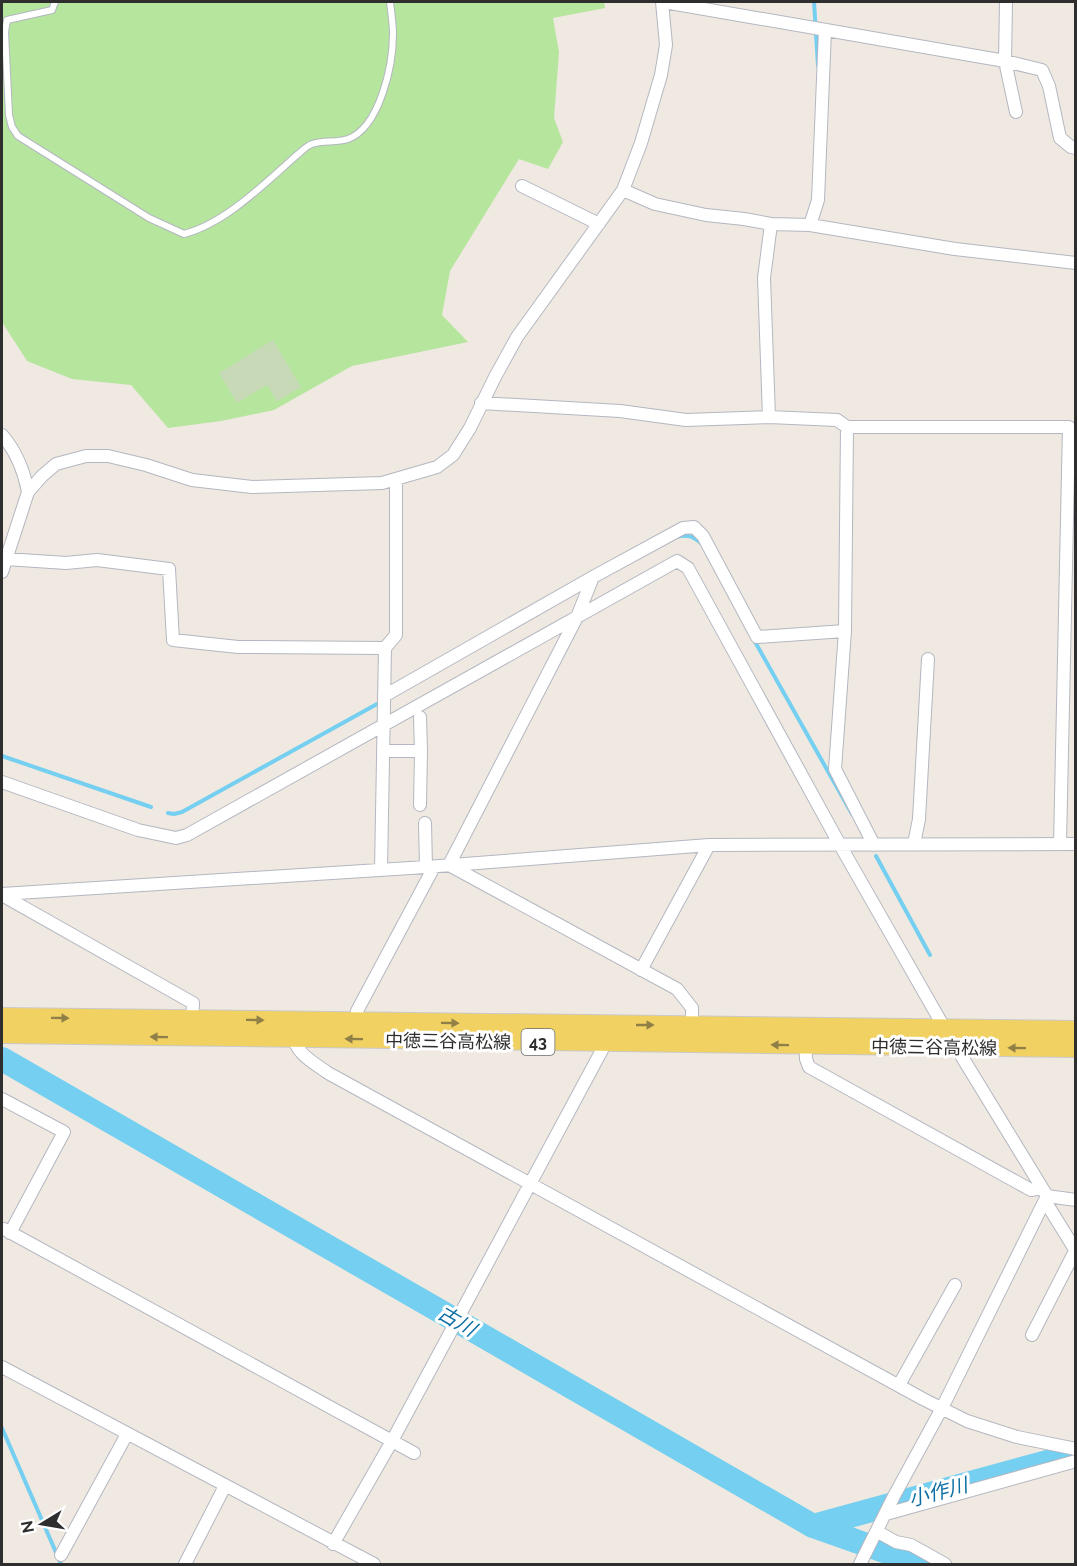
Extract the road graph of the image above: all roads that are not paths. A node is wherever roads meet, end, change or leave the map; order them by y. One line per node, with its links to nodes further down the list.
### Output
1 (55, 2): 2 (lane)
2 (390, 2)
3 (663, 2): 5 (street); 10 (street)
4 (1006, 2): 6 (street)
5 (825, 30): 6 (street); 13 (street)
6 (1005, 61): 7 (street); 8 (street)
7 (1016, 112)
8 (1076, 148)
9 (522, 186): 11 (street)
10 (623, 190): 11 (street); 12 (street)
11 (599, 224): 15 (street)
12 (771, 224): 13 (street); 16 (street)
13 (810, 225): 14 (street)
14 (1076, 263)
15 (482, 403): 16 (street); 19 (street)
16 (769, 417): 17 (street)
17 (846, 427): 25 (street); 38 (street)
18 (2, 435): 20 (street)
19 (396, 480): 20 (street); 26 (street)
20 (28, 492): 21 (street)
21 (6, 560): 22 (street); 26 (street)
22 (2, 572)
23 (593, 577): 24 (street); 25 (street); 28 (street)
24 (577, 617): 30 (street); 41 (street); 42 (street)
25 (845, 631): 36 (street)
26 (385, 648): 28 (street)
27 (928, 659): 37 (street)
28 (384, 696): 30 (street)
29 (420, 717): 32 (street)
30 (383, 726): 31 (street); 33 (street)
31 (383, 751): 32 (street); 44 (street)
32 (420, 751): 34 (street)
33 (2, 782)
34 (420, 805)
35 (425, 823): 43 (street)
36 (874, 844): 37 (street); 41 (street)
37 (914, 844): 38 (street)
38 (1060, 844): 39 (street)
39 (1076, 844)
40 (709, 845): 41 (street); 42 (street); 46 (street)
41 (840, 845): 52 (street)
42 (449, 865): 43 (street); 46 (street)
43 (430, 867): 44 (street); 48 (street)
44 (381, 870): 45 (street)
45 (2, 895): 51 (street)
46 (641, 970): 50 (street)
47 (2, 1017): 51 (main road, 中徳三谷高松線 / 43, one-way to 51)
48 (356, 1022): 49 (main road, 中徳三谷高松線 / 43, one-way to 49); 53 (main road, 中徳三谷高松線 / 43)
49 (616, 1025): 50 (main road, 中徳三谷高松線 / 43, one-way to 50); 57 (street)
50 (692, 1025): 56 (main road, 中徳三谷高松線 / 43); 58 (street)
51 (192, 1028): 53 (main road, 中徳三谷高松線 / 43); 55 (main road, 中徳三谷高松線 / 43, one-way to 55)
52 (945, 1029): 54 (main road, 中徳三谷高松線 / 43); 56 (main road, 中徳三谷高松線 / 43); 59 (street)
53 (293, 1030): 57 (main road, 中徳三谷高松線 / 43, one-way to 53); 62 (street)
54 (1076, 1030)
55 (2, 1034)
56 (805, 1036): 58 (main road, 中徳三谷高松線 / 43, one-way to 58); 59 (main road, 中徳三谷高松線 / 43); 63 (street)
57 (606, 1043): 58 (main road, 中徳三谷高松線 / 43); 62 (street)
58 (692, 1044)
59 (957, 1047): 60 (main road, 中徳三谷高松線 / 43, one-way to 59); 63 (street)
60 (1076, 1048)
61 (2, 1099): 72 (street)
62 (529, 1183): 69 (street); 72 (street)
63 (1045, 1195): 64 (street); 65 (street); 70 (street)
64 (1076, 1200)
65 (1075, 1251): 67 (street)
66 (955, 1285): 69 (street)
67 (1032, 1335)
68 (2, 1367): 71 (street)
69 (899, 1385): 70 (street)
70 (942, 1408): 73 (street); 77 (street)
71 (127, 1434): 76 (street); 80 (street)
72 (392, 1440): 74 (street); 79 (street)
73 (1076, 1449)
74 (414, 1454)
75 (1076, 1461): 77 (street)
76 (225, 1486): 79 (street); 82 (street)
77 (887, 1512): 78 (street)
78 (877, 1534): 81 (street); 84 (street)
79 (336, 1545): 83 (street)
80 (61, 1555)
81 (862, 1561)
82 (185, 1564)
83 (374, 1564)
84 (945, 1564)

